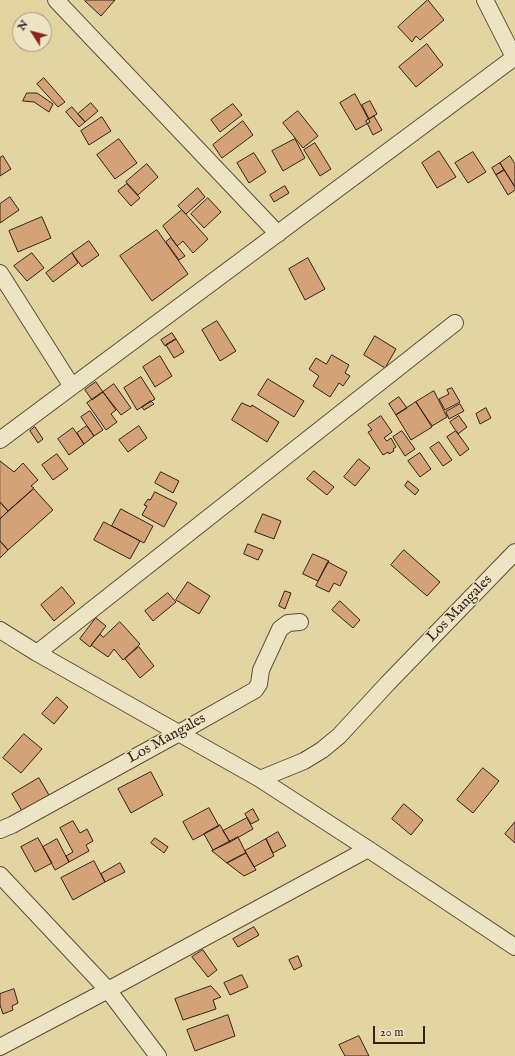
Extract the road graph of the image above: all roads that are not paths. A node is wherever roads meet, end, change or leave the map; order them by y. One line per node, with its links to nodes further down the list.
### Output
1 (56, 0): 4 (street)
2 (485, 0): 3 (street)
3 (515, 57): 4 (street)
4 (278, 234): 7 (street)
5 (0, 273): 7 (street)
6 (455, 323): 12 (street)
7 (71, 386): 8 (street)
8 (0, 440)
9 (515, 552): 14 (street, Los Mangales)
10 (300, 622): 13 (street, Los Mangales)
11 (0, 630): 12 (street)
12 (37, 653): 13 (street)
13 (179, 733): 14 (street); 15 (street, Los Mangales)
14 (260, 779): 16 (street)
15 (0, 830)
16 (368, 848): 18 (street); 19 (street)
17 (0, 875): 19 (street)
18 (515, 947)
19 (108, 990): 20 (street); 21 (street)
20 (0, 1047)
21 (158, 1056)

